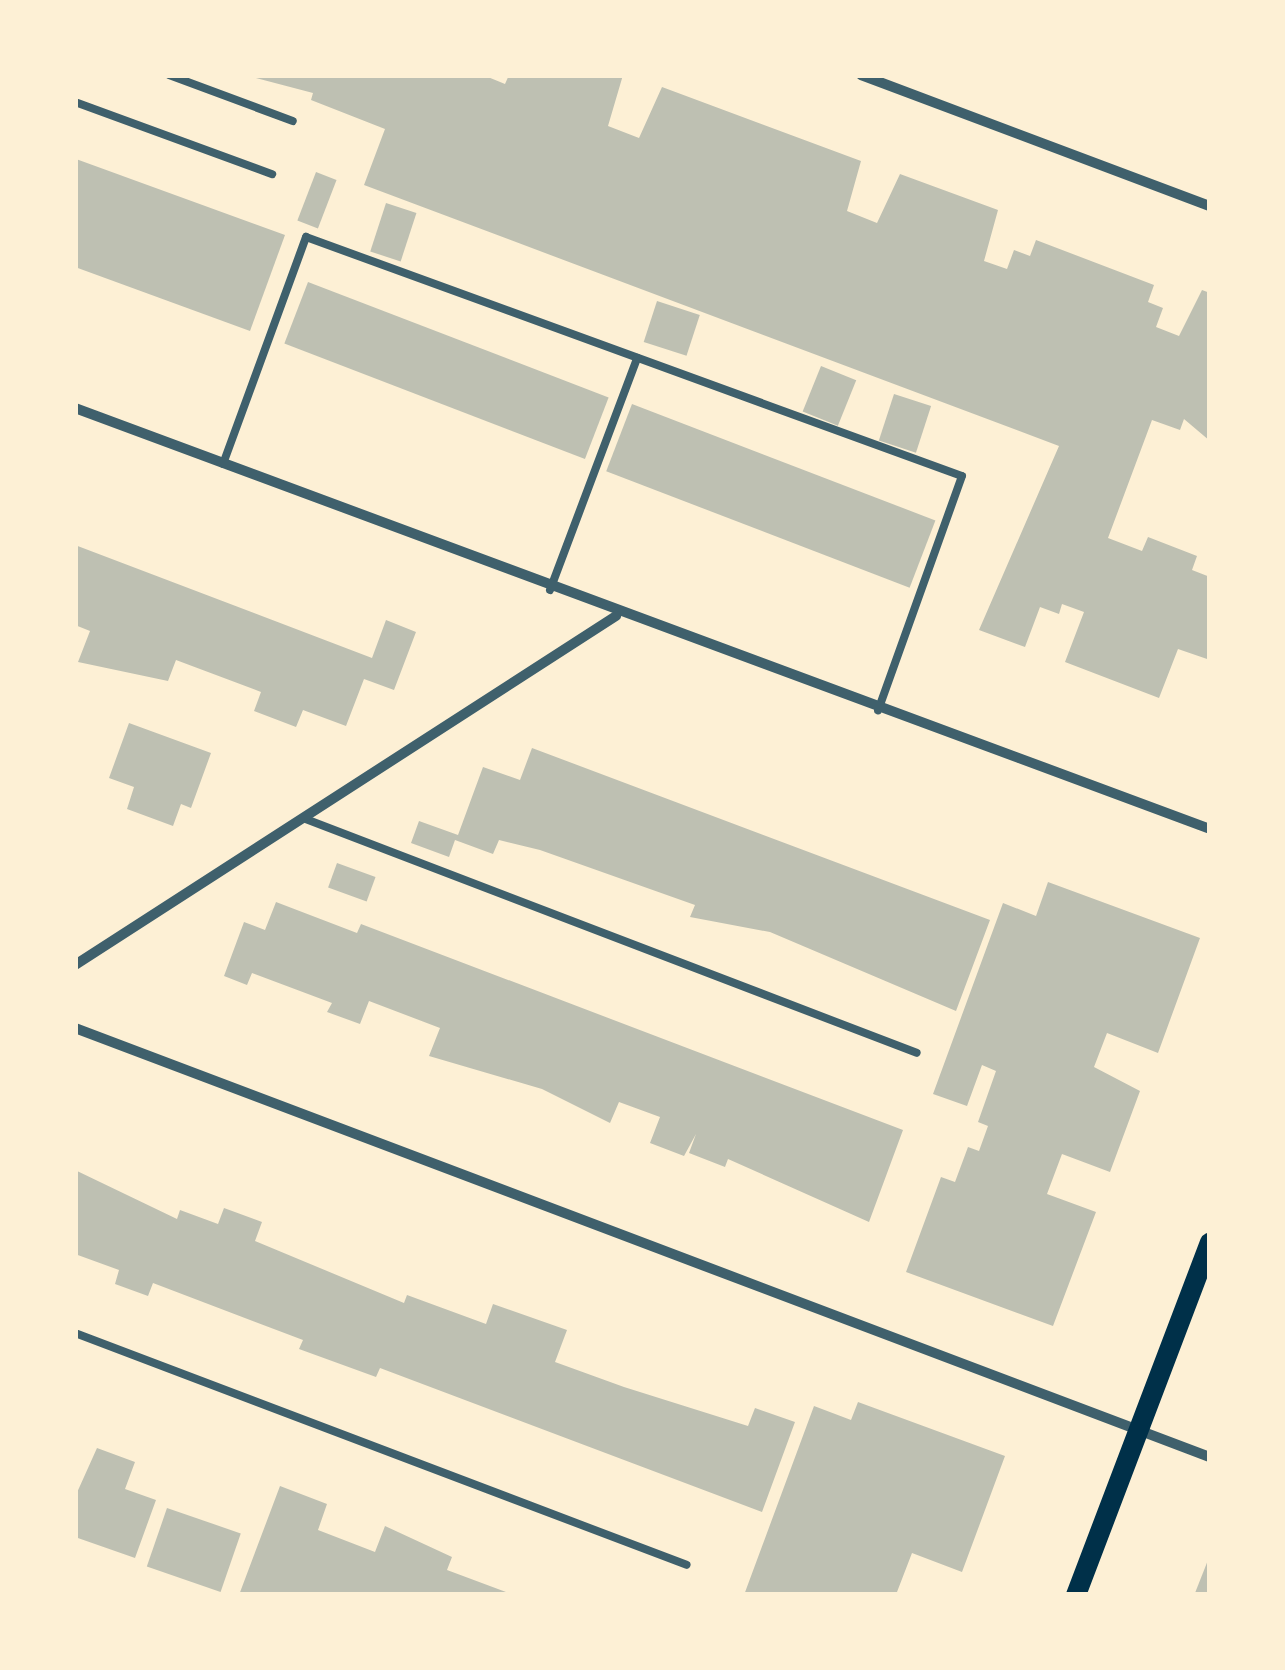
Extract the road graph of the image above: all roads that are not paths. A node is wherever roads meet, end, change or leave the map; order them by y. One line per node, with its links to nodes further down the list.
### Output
1 (169, 75): 4 (lane)
2 (861, 75): 6 (street)
3 (75, 102): 5 (lane)
4 (293, 121)
5 (272, 174)
6 (1210, 206)
7 (637, 358): 9 (lane); 10 (lane); 12 (lane)
8 (75, 408): 9 (street)
9 (223, 464): 10 (street)
10 (550, 590): 11 (street)
11 (616, 616): 12 (street); 13 (street)
12 (878, 710): 14 (street)
13 (303, 818): 15 (street); 17 (lane)
14 (1210, 829)
15 (75, 966)
16 (75, 1028): 20 (street)
17 (917, 1053)
18 (1210, 1243): 20 (main road)
19 (75, 1332): 22 (lane)
20 (1139, 1430): 21 (street); 23 (main road)
21 (1210, 1458)
22 (687, 1565)
23 (1076, 1595)

